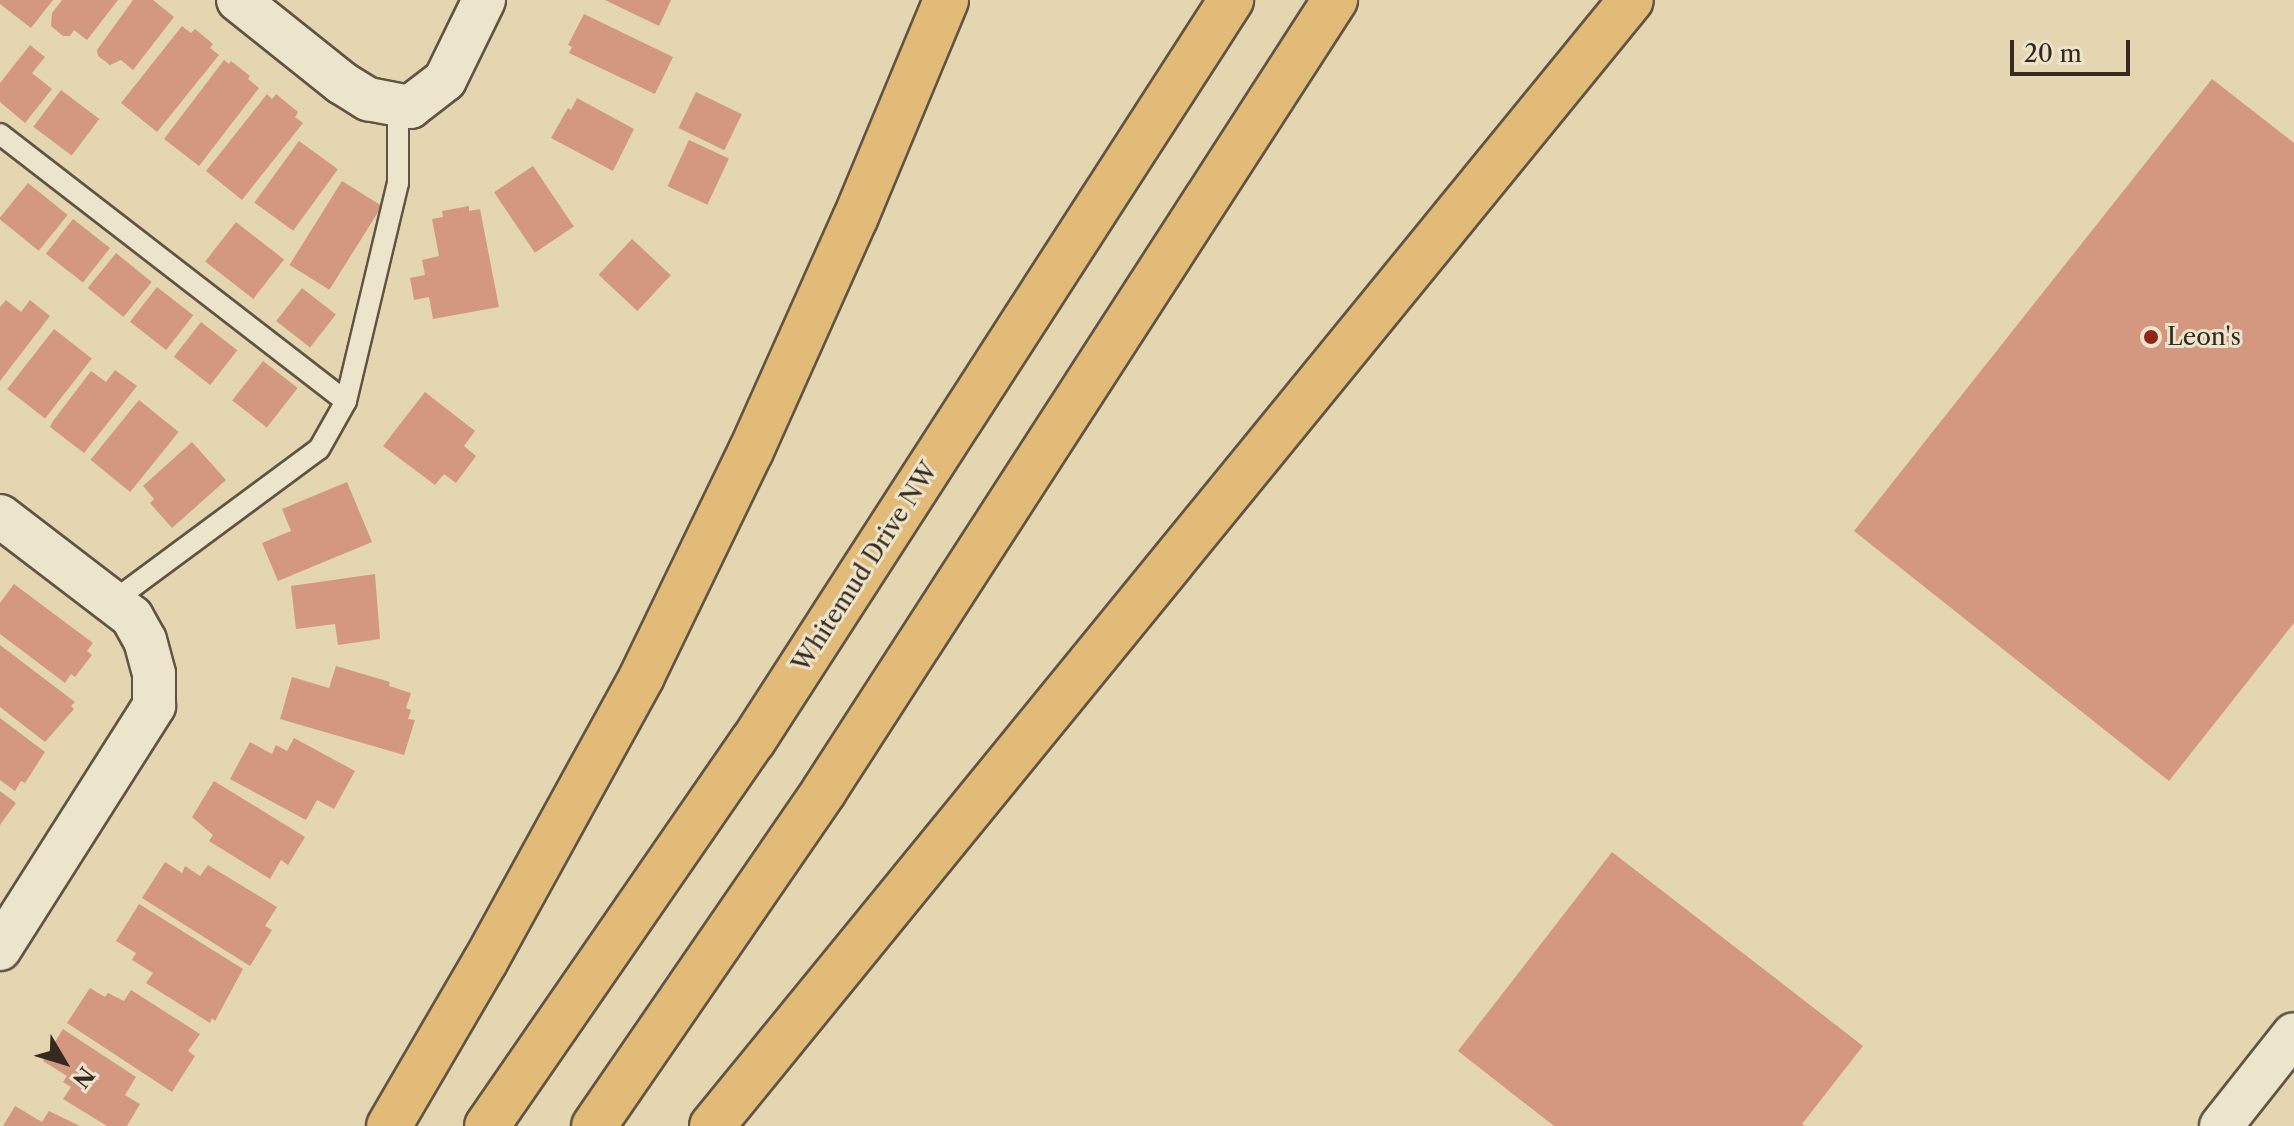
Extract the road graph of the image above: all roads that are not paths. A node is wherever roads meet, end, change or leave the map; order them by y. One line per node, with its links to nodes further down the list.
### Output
1 (238, 0): 7 (street)
2 (484, 0): 7 (street)
3 (946, 0): 14 (highway)
4 (1231, 0): 15 (highway, Whitemud Drive NW)
5 (1335, 0): 16 (highway)
6 (1631, 0): 17 (highway)
7 (398, 105): 9 (lane)
8 (0, 134): 9 (lane)
9 (346, 401): 11 (lane)
10 (0, 516): 11 (street)
11 (112, 602): 12 (street)
12 (0, 949)
13 (2294, 1034): 18 (street)
14 (389, 1126)
15 (487, 1126)
16 (594, 1126)
17 (712, 1126)
18 (2221, 1126)

